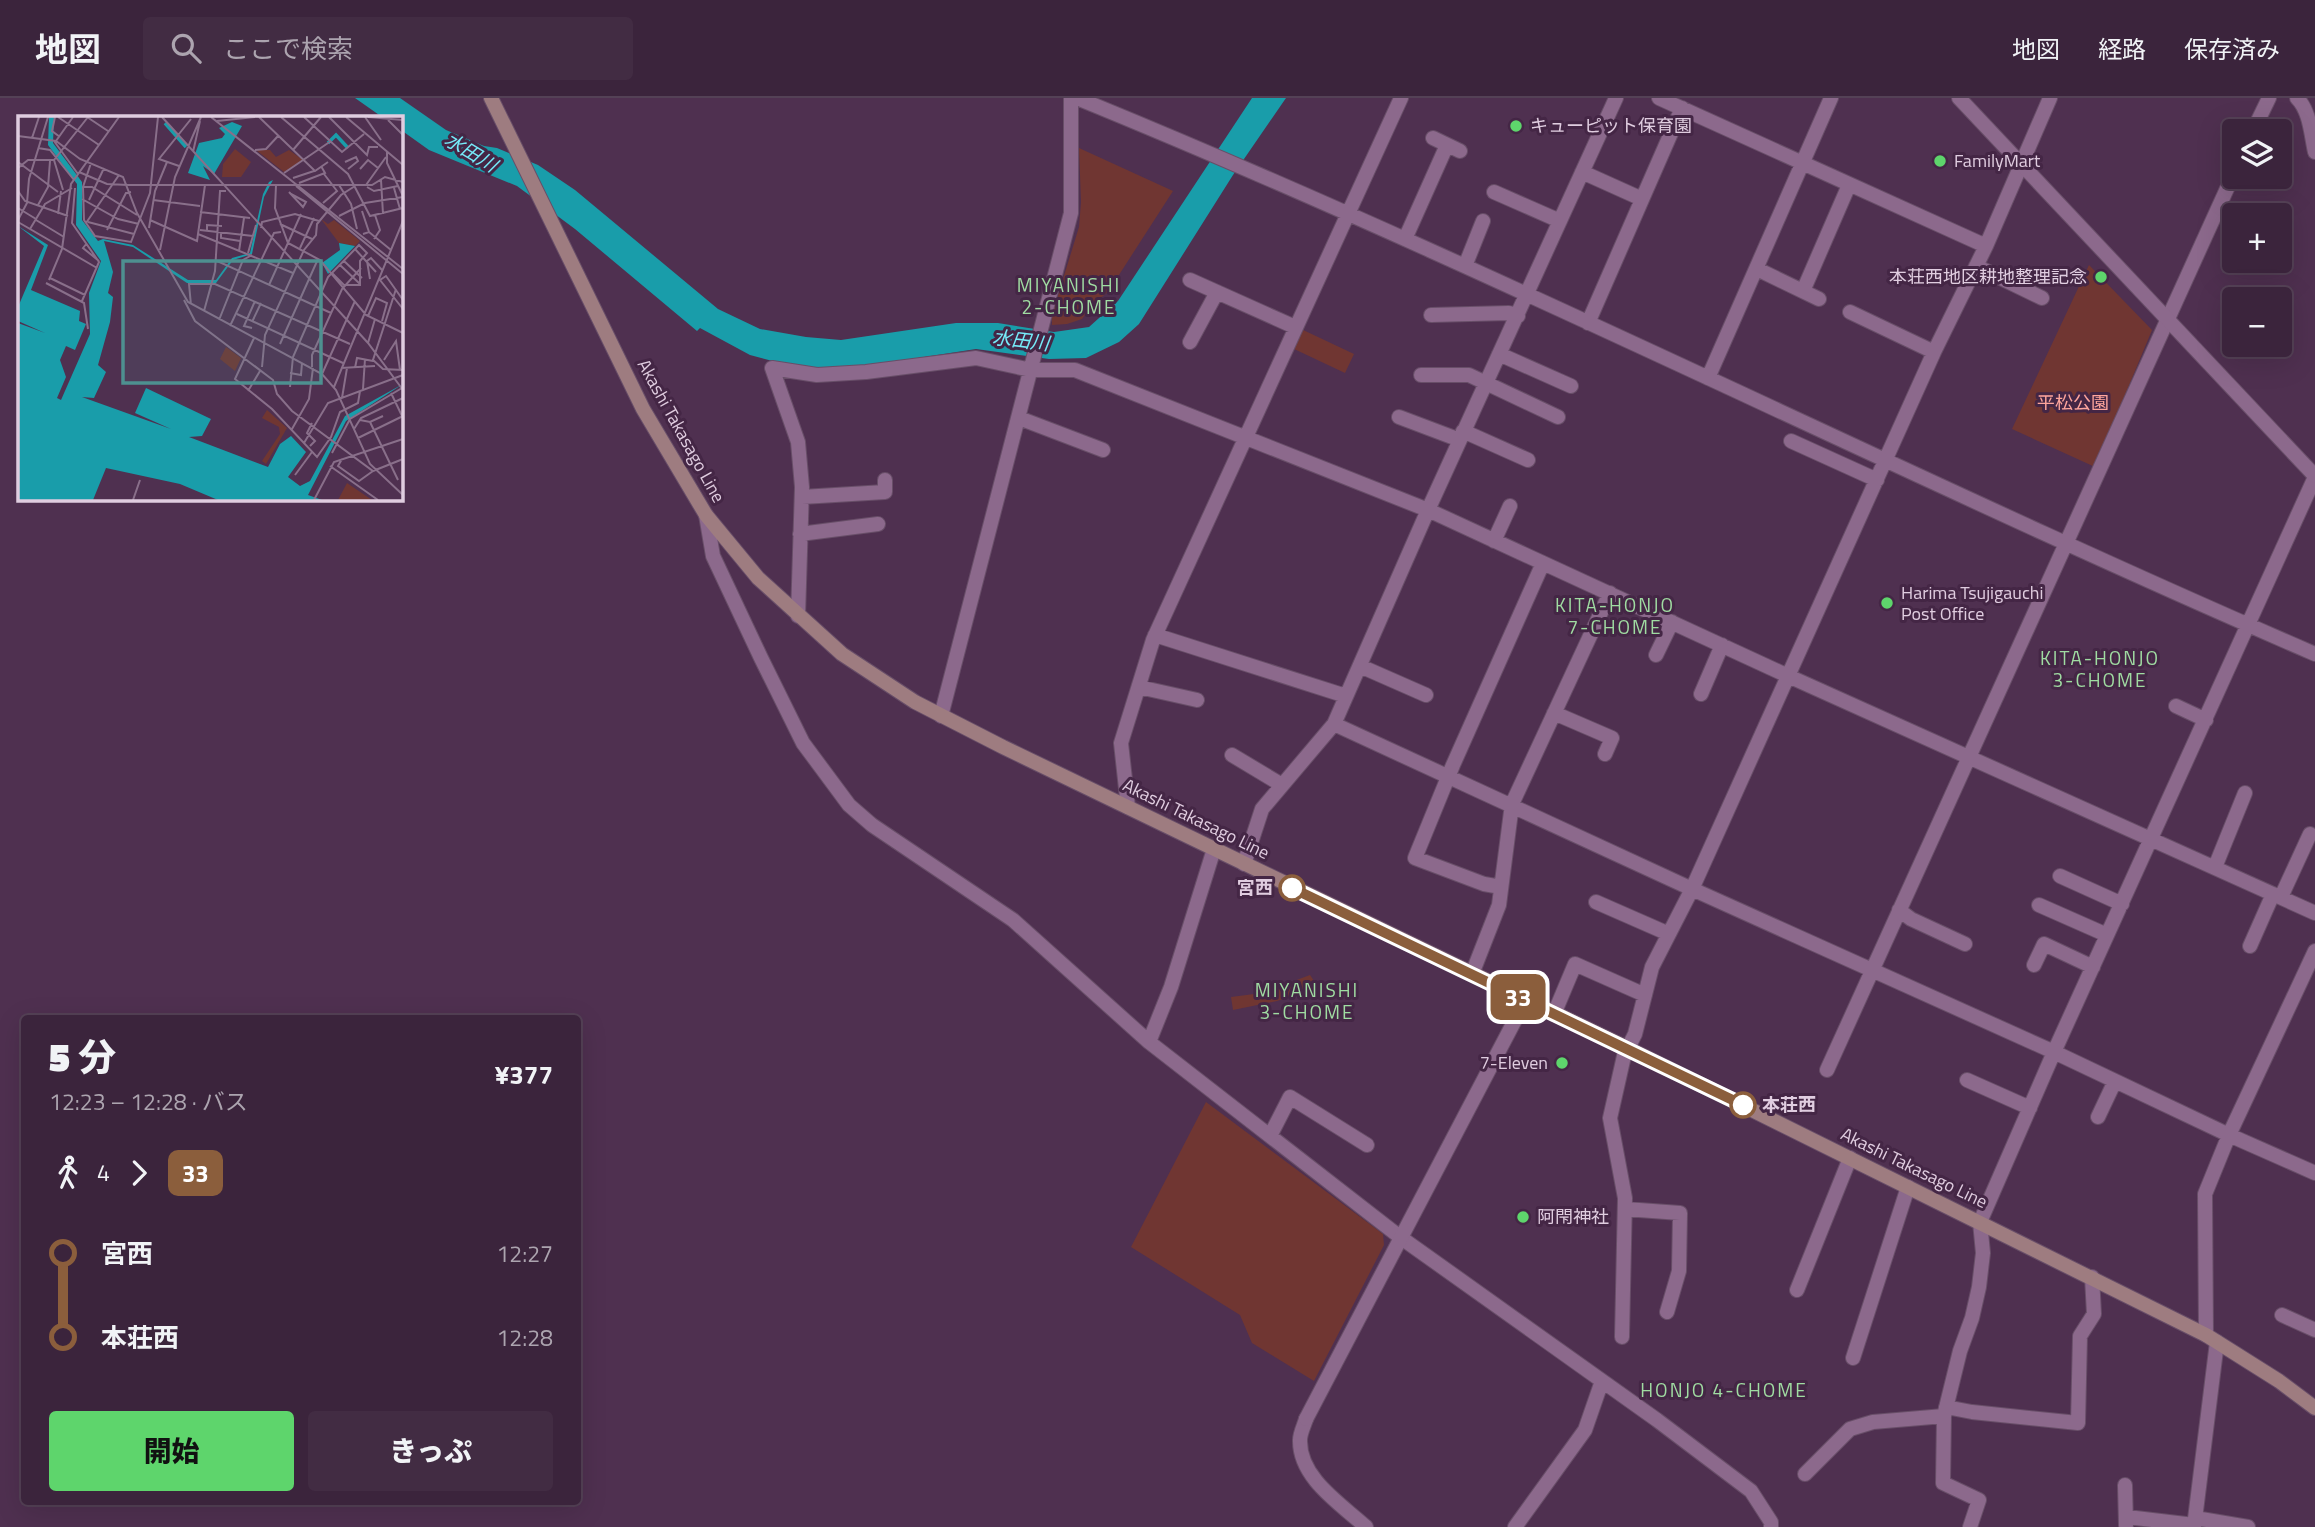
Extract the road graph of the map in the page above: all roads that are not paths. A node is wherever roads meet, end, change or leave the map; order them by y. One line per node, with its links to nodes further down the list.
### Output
1 (491, 98): 66 (main road, Akashi Takasago Line)
2 (1071, 98): 46 (street)
3 (1077, 98): 23 (street)
4 (1401, 98): 23 (street)
5 (1616, 98): 18 (street)
6 (1659, 98): 12 (street)
7 (1831, 98): 17 (street)
8 (1959, 98): 16 (street)
9 (2050, 98): 16 (street)
10 (2269, 98): 13 (street)
11 (2297, 98): 15 (street)
12 (1682, 108): 17 (street); 22 (street)
13 (2259, 119)
14 (1433, 138): 26 (street)
15 (2315, 152)
16 (2021, 163): 27 (street); 40 (street)
17 (1802, 165): 19 (street); 30 (street)
18 (1582, 172): 22 (street); 25 (street)
19 (1849, 185): 27 (street); 32 (street)
20 (2227, 189): 40 (street)
21 (1494, 192): 25 (street)
22 (1642, 199): 41 (street)
23 (1346, 214): 26 (street); 42 (street)
24 (1483, 221): 28 (street)
25 (1560, 221): 34 (street)
26 (1405, 239): 28 (street)
27 (1986, 246): 29 (street)
28 (1465, 266): 34 (street)
29 (1976, 266): 35 (street); 44 (street)
30 (1757, 269): 32 (street); 48 (street)
31 (1190, 280): 33 (street)
32 (1803, 291): 36 (street)
33 (1217, 292): 42 (street); 43 (street)
34 (1527, 295): 39 (street); 41 (street)
35 (2042, 298)
36 (1819, 299)
37 (1850, 312): 44 (street)
38 (1431, 315): 39 (street)
39 (1518, 316): 45 (street)
40 (2167, 317): 60 (street); 70 (street)
41 (1588, 323): 48 (street)
42 (1295, 327): 55 (street)
43 (1190, 342)
44 (1934, 352): 58 (street)
45 (1499, 354): 49 (street); 50 (street)
46 (1031, 370): 53 (street); 55 (street); 63 (street)
47 (1421, 375): 49 (street)
48 (1708, 378): 58 (street)
49 (1485, 384): 52 (street); 54 (street)
50 (1571, 386)
51 (1399, 417): 54 (street)
52 (1558, 417)
53 (1019, 418): 57 (street); 89 (street)
54 (1462, 435): 59 (street); 65 (street)
55 (1244, 437): 65 (street); 76 (street)
56 (1791, 441): 62 (street)
57 (1103, 450)
58 (1886, 459): 62 (street); 70 (street)
59 (1528, 460)
60 (2315, 477): 75 (street)
61 (885, 480): 63 (street)
62 (1877, 480): 81 (street)
63 (802, 498): 68 (street)
64 (1510, 506): 69 (street)
65 (1428, 510): 69 (street); 80 (street)
66 (706, 515): 73 (main road, Akashi Takasago Line); 126 (street)
67 (878, 524): 68 (street)
68 (800, 534): 73 (street)
69 (1494, 541): 71 (street)
70 (2066, 541): 75 (street); 94 (street)
71 (1543, 563): 72 (street); 95 (street)
72 (1610, 593): 74 (street); 88 (street)
73 (798, 616): 89 (main road, Akashi Takasago Line)
74 (1672, 622): 77 (street); 79 (street)
75 (2249, 625): 78 (street); 90 (street)
76 (1155, 635): 82 (street); 85 (street)
77 (1722, 645): 81 (street); 83 (street)
78 (2315, 654)
79 (1656, 655)
80 (1360, 666): 84 (street); 85 (street)
81 (1786, 675): 94 (street); 107 (street)
82 (1139, 687): 86 (street); 99 (street)
83 (1701, 694)
84 (1426, 695)
85 (1346, 696): 91 (street)
86 (1197, 700)
87 (2176, 706): 90 (street)
88 (1554, 713): 92 (street); 98 (street)
89 (941, 716): 99 (main road, Akashi Takasago Line)
90 (2206, 720): 101 (street)
91 (1334, 724): 95 (street); 96 (street)
92 (1605, 754)
93 (1232, 755): 96 (street)
94 (1969, 756): 101 (street); 112 (street)
95 (1450, 776): 98 (street); 106 (street)
96 (1282, 785): 103 (street)
97 (2245, 793): 104 (street)
98 (1512, 804): 106 (street); 107 (street)
99 (1128, 807): 102 (main road, Akashi Takasago Line)
100 (2310, 834): 108 (street)
101 (2152, 838): 104 (street); 110 (street)
102 (1214, 849): 103 (main road, Akashi Takasago Line); 126 (street)
103 (1244, 864): 122 (main road, Akashi Takasago Line)
104 (2215, 867): 108 (street)
105 (2060, 876): 110 (street)
106 (1501, 887): 122 (street)
107 (1692, 889): 114 (street); 121 (street)
108 (2277, 895): 113 (street); 117 (street)
109 (1596, 902): 114 (street)
110 (2122, 904): 115 (street)
111 (2039, 905): 115 (street)
112 (1899, 910): 116 (street); 121 (street)
113 (2315, 913)
114 (1669, 934): 123 (street)
115 (2107, 935): 120 (street)
116 (1965, 944)
117 (2250, 946)
118 (2315, 951): 134 (street)
119 (2034, 965): 120 (street)
120 (2093, 967): 128 (street)
121 (1872, 970): 128 (street); 129 (street)
122 (1472, 974): 124 (main road, Akashi Takasago Line)
123 (1645, 995): 125 (street); 127 (street)
124 (1525, 1001): 125 (main road, Akashi Takasago Line); 142 (street)
125 (1554, 1014): 127 (main road, Akashi Takasago Line)
126 (1149, 1042): 135 (street)
127 (1629, 1049): 137 (main road, Akashi Takasago Line); 140 (street)
128 (2054, 1052): 131 (street); 132 (street)
129 (1827, 1070)
130 (1967, 1080): 132 (street)
131 (2115, 1081): 133 (street); 134 (street)
132 (2030, 1108): 141 (street)
133 (2098, 1117)
134 (2229, 1135): 138 (street); 151 (street)
135 (1270, 1136): 136 (street); 142 (street)
136 (1367, 1145)
137 (1850, 1158): 139 (main road, Akashi Takasago Line); 144 (street)
138 (2315, 1173)
139 (1908, 1186): 141 (main road, Akashi Takasago Line); 147 (street)
140 (1625, 1209): 145 (street); 150 (street)
141 (1980, 1222): 143 (main road, Akashi Takasago Line); 155 (street)
142 (1400, 1237): 153 (street); 160 (street)
143 (2092, 1277): 151 (main road, Akashi Takasago Line); 155 (street)
144 (1797, 1290)
145 (1667, 1312)
146 (2283, 1315): 148 (street)
147 (1863, 1329): 149 (street); 152 (street)
148 (2315, 1330)
149 (1877, 1336)
150 (1622, 1337)
151 (2212, 1338): 154 (main road, Akashi Takasago Line); 159 (street)
152 (1853, 1358)
153 (1602, 1381): 161 (street); 162 (street)
154 (2315, 1408)
155 (1945, 1411): 156 (street); 163 (street)
156 (1805, 1474)
157 (2125, 1485): 158 (street)
158 (2127, 1522): 159 (street)
159 (2195, 1524): 164 (street)
160 (1366, 1527)
161 (1515, 1527)
162 (1772, 1527)
163 (1970, 1527)
164 (2248, 1527)

